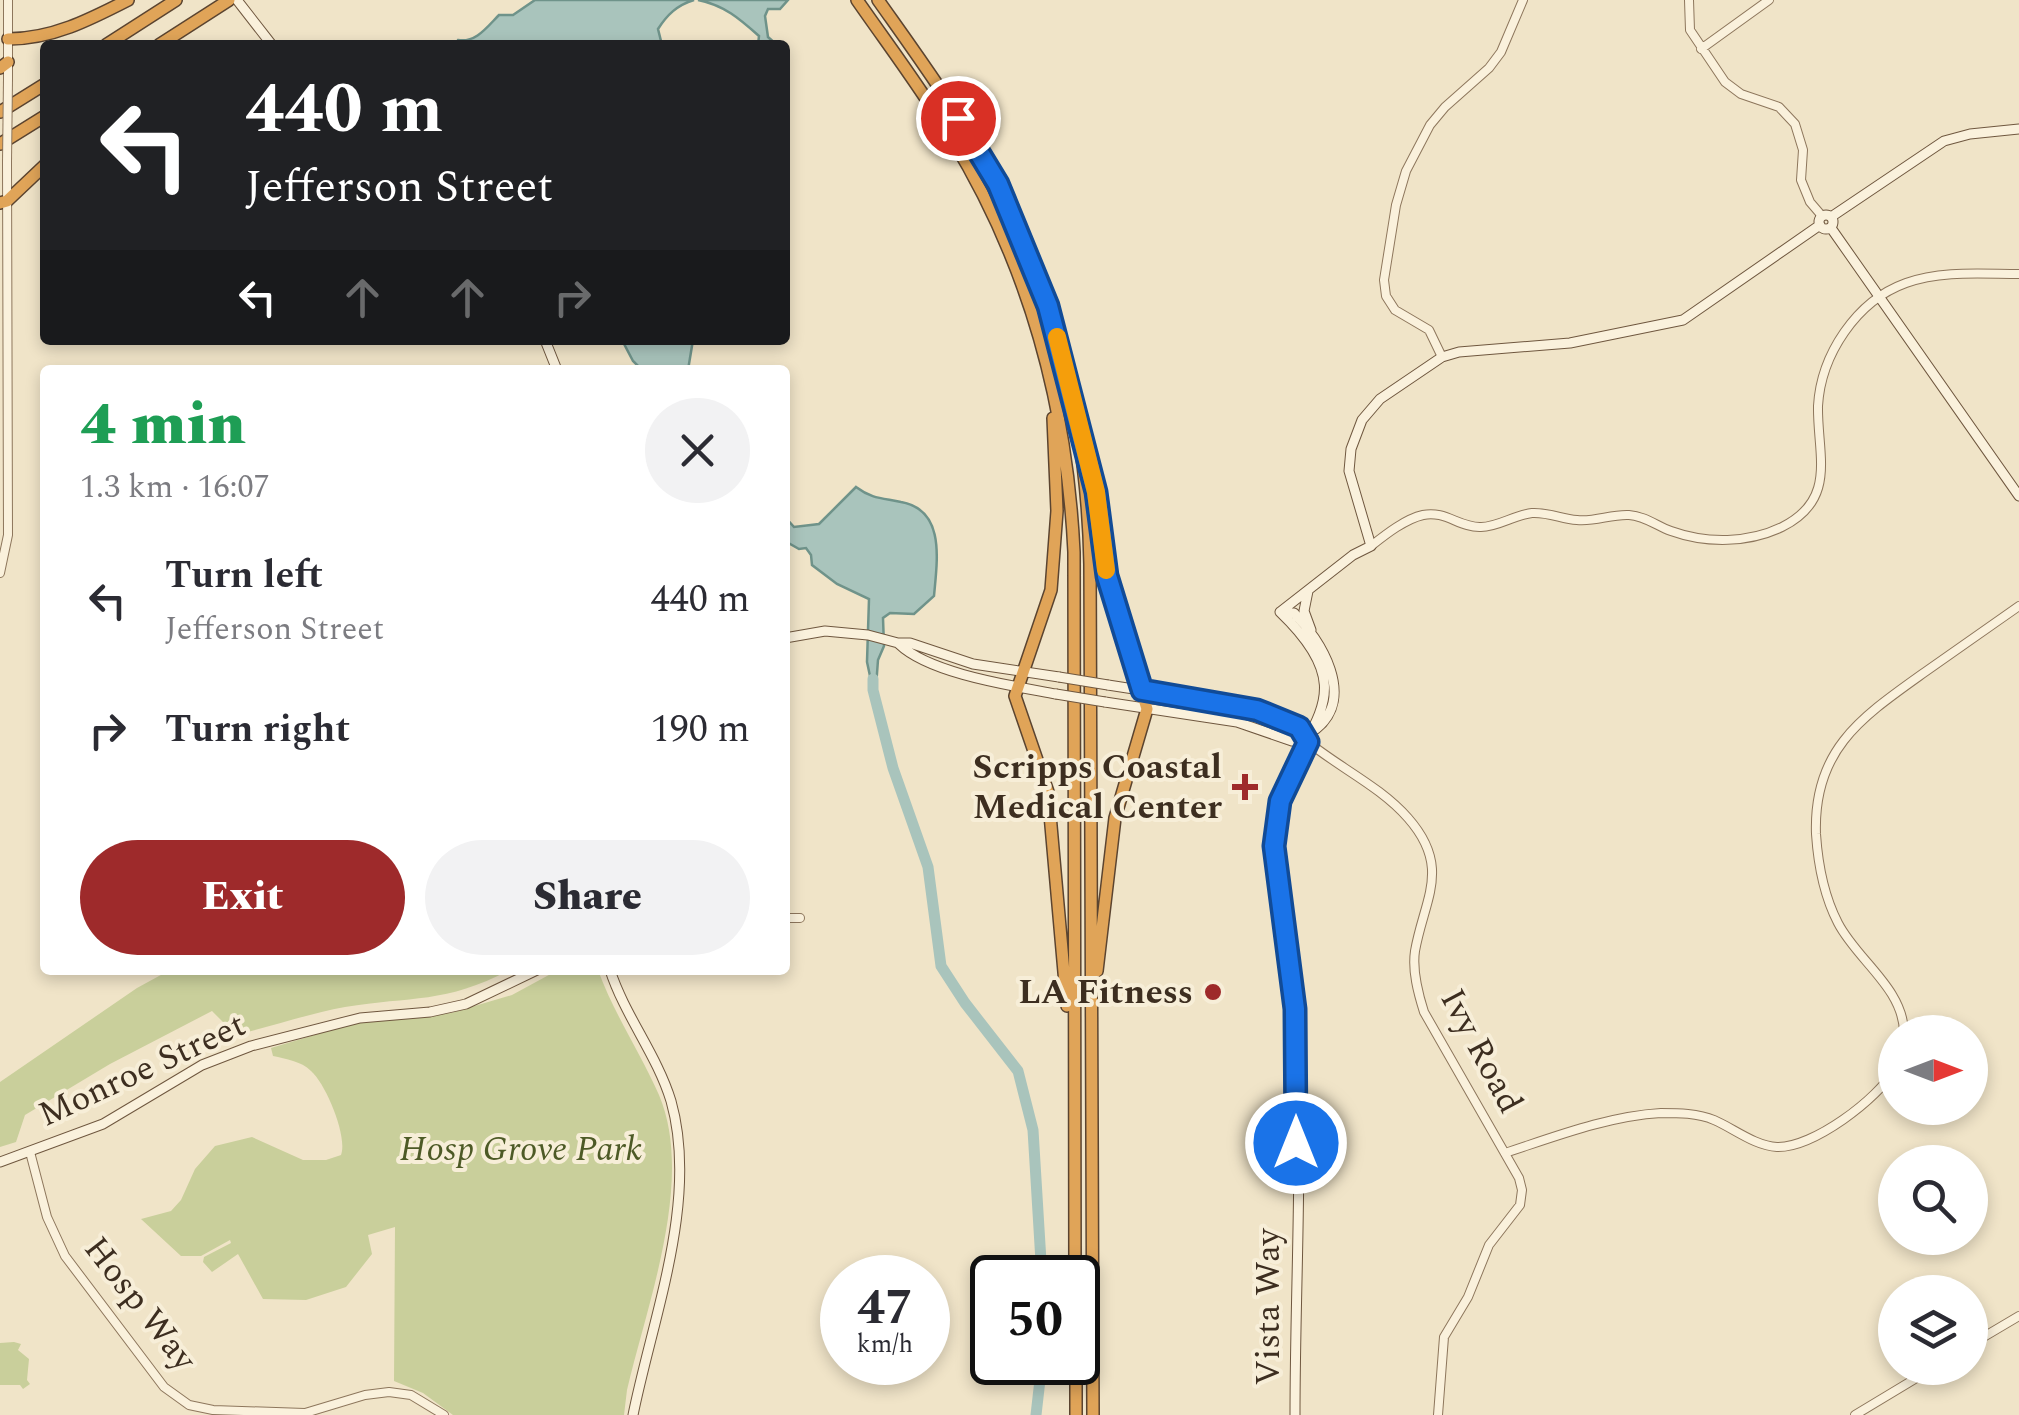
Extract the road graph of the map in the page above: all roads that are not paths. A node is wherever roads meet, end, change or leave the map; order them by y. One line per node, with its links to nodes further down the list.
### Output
1 (8, 0): 12 (street)
2 (128, 0): 12 (highway)
3 (176, 0): 13 (highway)
4 (229, 0): 11 (highway)
5 (237, 0): 16 (main road)
6 (878, 0): 32 (highway)
7 (1524, 0): 30 (street)
8 (1690, 0): 17 (street)
9 (1770, 0): 17 (street)
10 (857, 1): 31 (highway)
11 (200, 19): 14 (highway); 15 (highway)
12 (8, 39): 18 (street)
13 (114, 40)
14 (166, 40)
15 (178, 40)
16 (268, 40)
17 (1701, 49): 26 (street)
18 (5, 70): 25 (street, bridge)
19 (40, 87): 20 (highway)
20 (0, 112)
21 (40, 119): 23 (highway)
22 (2019, 129): 26 (main road)
23 (0, 144)
24 (40, 170): 25 (highway)
25 (4, 202): 29 (street)
26 (1826, 221): 28 (main road); 30 (main road)
27 (2019, 274): 28 (street)
28 (1878, 298): 33 (main road); 34 (street)
29 (4, 300): 35 (street)
30 (1442, 357): 34 (main road)
31 (1047, 360): 42 (highway); 55 (highway)
32 (1074, 399): 44 (highway); 53 (highway)
33 (2019, 496)
34 (1371, 546): 36 (main road)
35 (0, 573)
36 (1308, 591): 38 (main road); 39 (main road)
37 (2019, 606): 52 (street)
38 (1280, 612): 39 (main road); 46 (main road, Vista Way)
39 (1311, 630): 46 (main road, Vista Way)
40 (790, 637): 41 (main road)
41 (898, 643): 42 (main road); 43 (main road)
42 (1022, 669): 43 (highway); 44 (main road, bridge)
43 (1018, 687): 45 (main road, bridge); 55 (highway)
44 (1142, 690): 45 (highway); 47 (main road)
45 (1147, 709): 47 (main road); 53 (highway)
46 (1316, 729): 47 (main road, Vista Way)
47 (1308, 742): 57 (street, Ivy Road); 68 (main road, Vista Way)
48 (790, 918): 49 (street)
49 (800, 918)
50 (527, 975): 56 (main road, Monroe Street)
51 (612, 975): 66 (main road)
52 (1901, 1015)
53 (1091, 1075): 67 (highway)
54 (1878, 1091): 57 (street)
55 (1074, 1094): 59 (highway)
56 (30, 1152): 58 (main road, Monroe Street); 65 (street, Hosp Way)
57 (1505, 1153): 69 (street, Ivy Road)
58 (0, 1162)
59 (1076, 1255)
60 (2019, 1316): 61 (street)
61 (1988, 1334)
62 (1076, 1385): 64 (highway)
63 (1905, 1385): 70 (street)
64 (1076, 1411)
65 (444, 1415)
66 (633, 1415)
67 (1093, 1415)
68 (1295, 1415)
69 (1438, 1415)
70 (1854, 1415)

